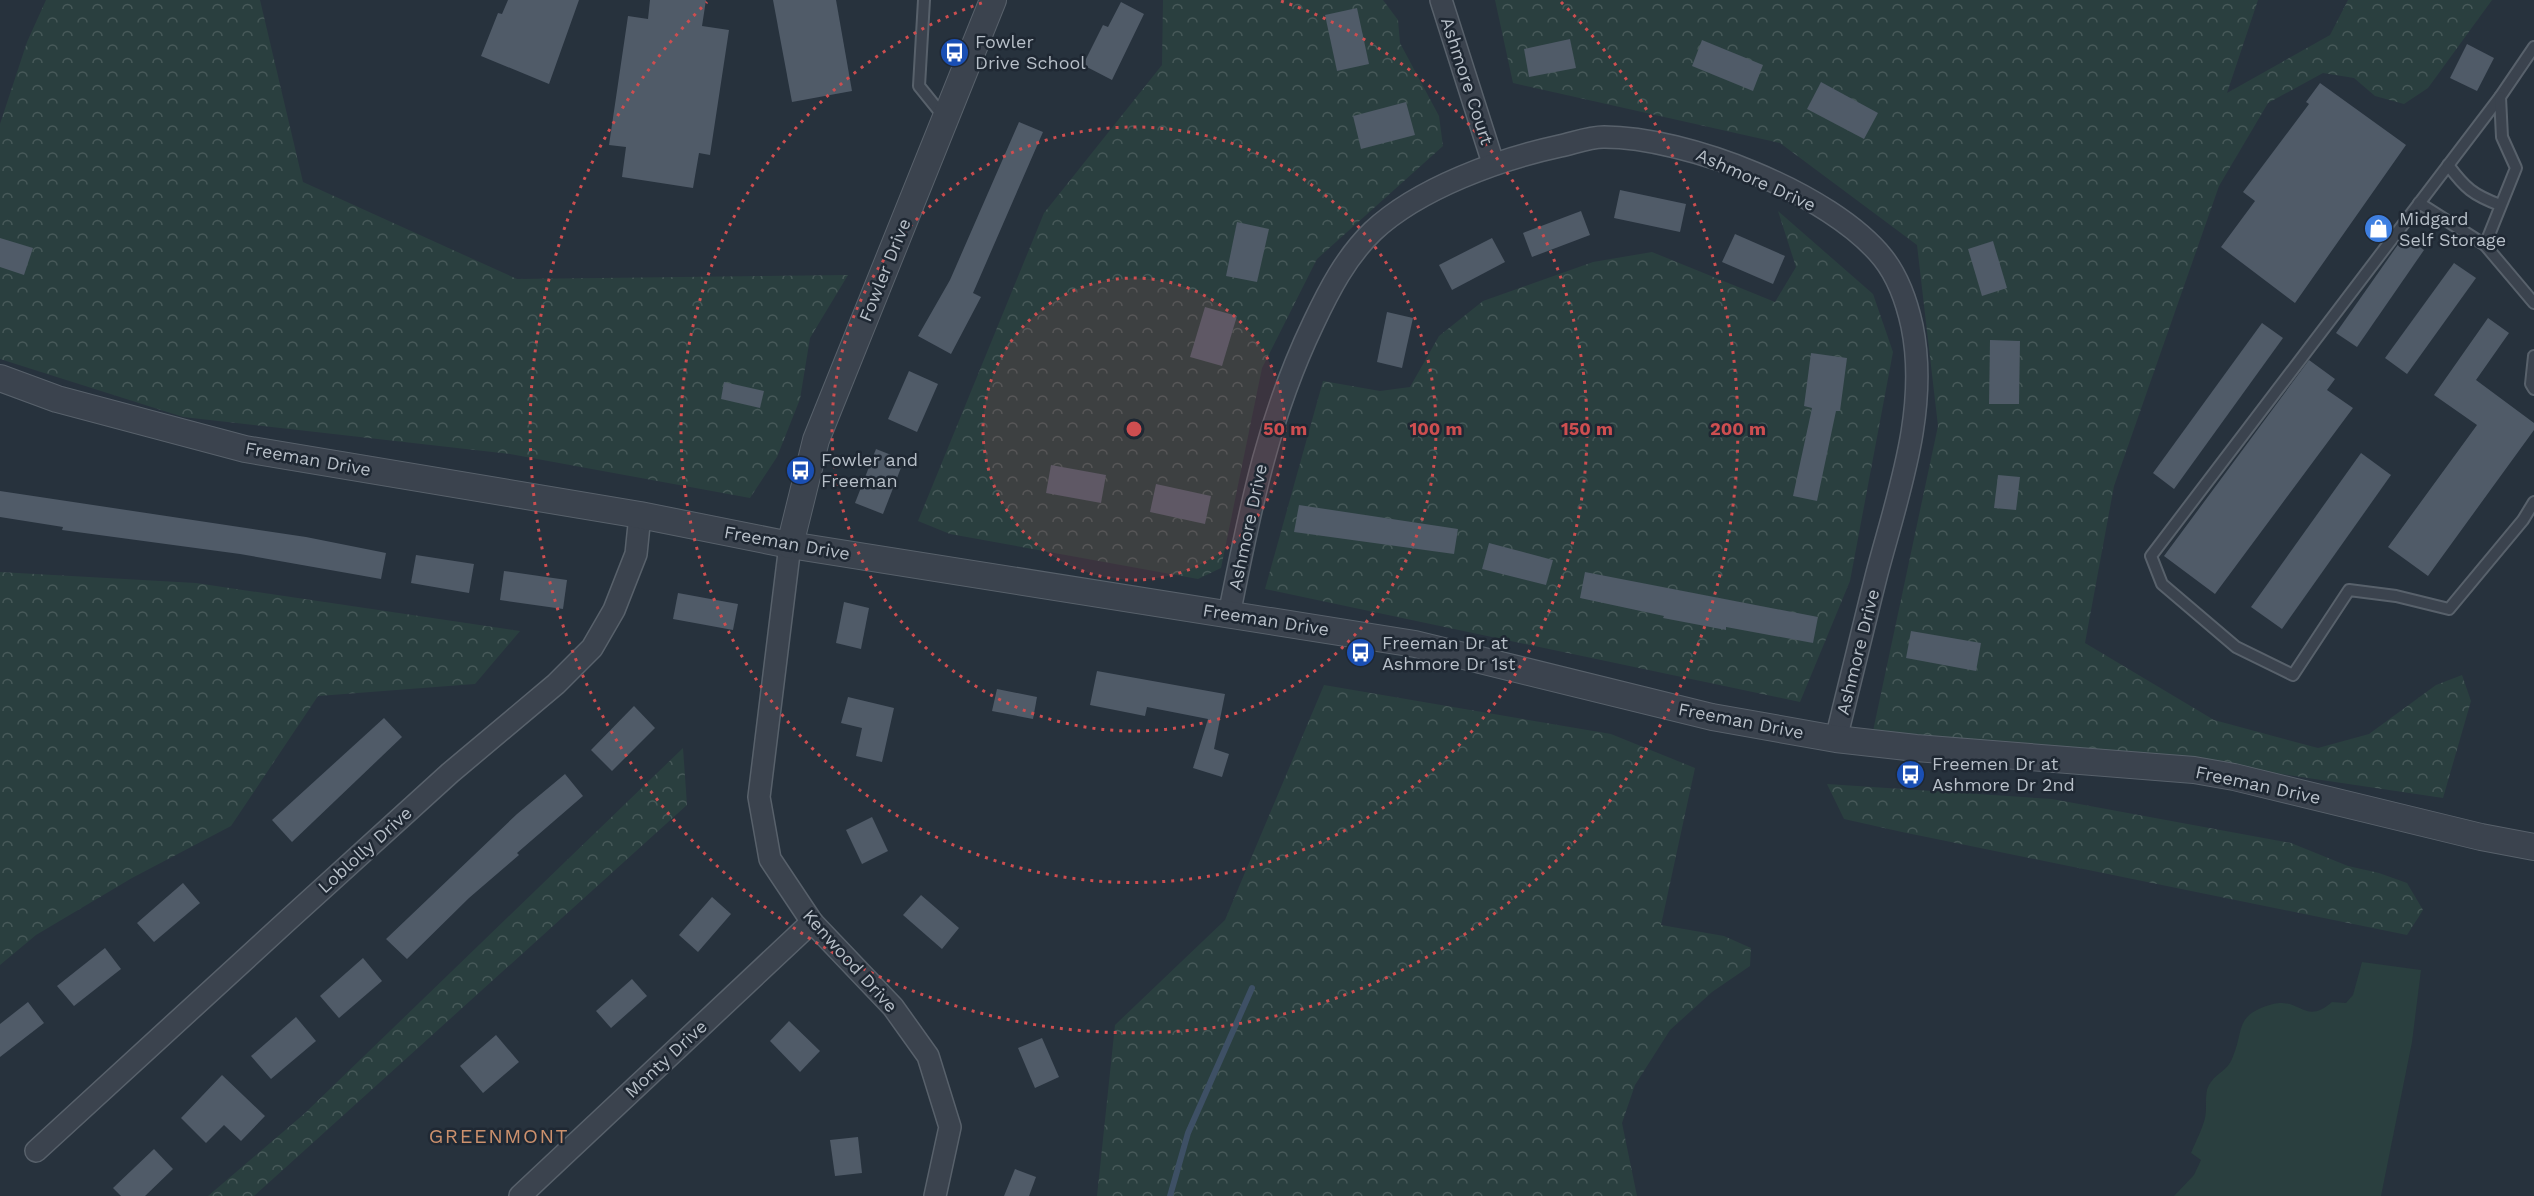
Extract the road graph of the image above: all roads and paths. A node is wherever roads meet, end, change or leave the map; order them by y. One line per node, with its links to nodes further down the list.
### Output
1 (924, 0): 6 (lane)
2 (993, 0): 6 (street, Fowler Drive)
3 (1441, 0): 7 (street, Ashmore Court)
4 (2534, 47): 5 (lane)
5 (2500, 97): 8 (lane); 10 (lane)
6 (946, 119): 18 (street, Fowler Drive)
7 (1493, 163): 19 (street, Ashmore Drive); 20 (street, Ashmore Drive)
8 (2448, 165): 9 (lane); 10 (lane)
9 (2419, 203): 11 (lane); 16 (lane)
10 (2500, 206): 11 (lane)
11 (2485, 244): 12 (lane)
12 (2534, 303)
13 (2534, 356): 15 (lane)
14 (0, 378): 17 (street, Freeman Drive)
15 (2534, 388)
16 (2534, 502)
17 (640, 515): 18 (street, Freeman Drive); 23 (street, Loblolly Drive)
18 (790, 544): 19 (street, Freeman Drive); 22 (street, Kenwood Drive)
19 (1229, 615): 20 (street, Freeman Drive)
20 (1836, 739): 21 (street, Freeman Drive)
21 (2534, 848)
22 (812, 922): 24 (street, Monty Drive); 25 (street, Kenwood Drive)
23 (36, 1151)
24 (520, 1196)
25 (935, 1196)

